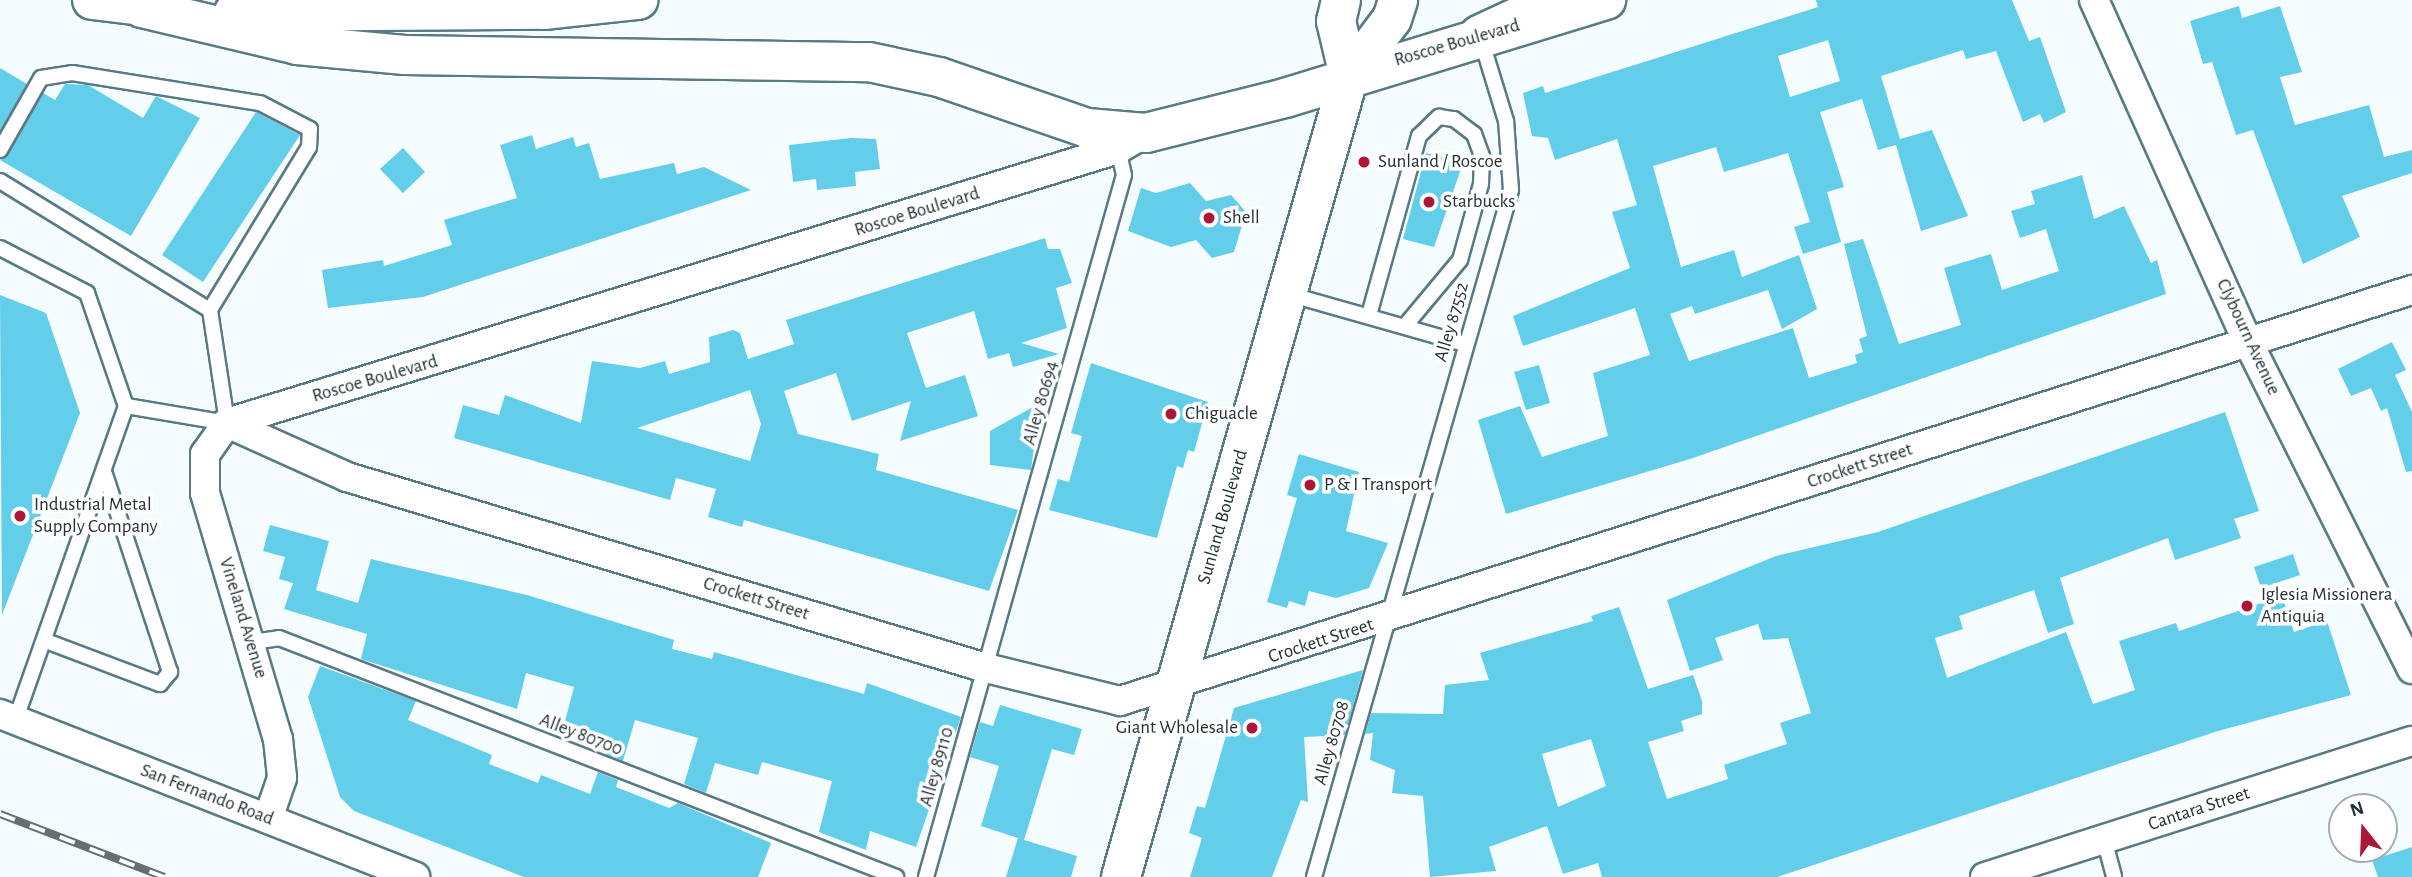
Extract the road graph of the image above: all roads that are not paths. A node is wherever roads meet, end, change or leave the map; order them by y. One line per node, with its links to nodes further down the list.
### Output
1 (92, 0): 9 (main road)
2 (638, 0): 8 (main road)
3 (1341, 0): 11 (main road, Sunland Boulevard)
4 (1398, 0): 11 (main road, Sunland Boulevard)
5 (1554, 0): 10 (main road)
6 (1606, 0): 10 (main road, Roscoe Boulevard)
7 (2094, 0): 21 (street, Clybourn Avenue)
8 (535, 5): 9 (main road)
9 (142, 8): 12 (main road)
10 (1479, 35): 11 (main road, Roscoe Boulevard); 22 (lane, Alley 87552)
11 (1349, 76): 12 (main road, Roscoe Boulevard); 17 (main road, Sunland Boulevard)
12 (1132, 141): 24 (street, Roscoe Boulevard); 29 (lane, Alley 80694)
13 (0, 150): 18 (lane)
14 (0, 181): 18 (lane)
15 (0, 248): 23 (lane)
16 (2412, 290): 21 (street, Crockett Street)
17 (1288, 293): 19 (lane); 31 (main road, Sunland Boulevard)
18 (210, 310): 24 (lane)
19 (1368, 315): 20 (lane); 20 (lane)
20 (1405, 326): 22 (lane)
21 (2248, 340): 26 (street, Crockett Street); 30 (street, Clybourn Avenue)
22 (1465, 344): 26 (lane, Alley 87552)
23 (126, 406): 24 (lane); 25 (lane)
24 (227, 423): 28 (street, Vineland Avenue); 29 (street, Crockett Street)
25 (105, 474): 27 (lane); 27 (lane)
26 (1388, 620): 31 (street, Crockett Street); 40 (lane, Alley 80708)
27 (46, 641): 32 (lane)
28 (251, 642): 34 (street, Vineland Avenue); 37 (lane, Alley 80700)
29 (986, 668): 31 (street, Crockett Street); 38 (lane, Alley 89110)
30 (2412, 669)
31 (1173, 688): 39 (main road, Sunland Boulevard)
32 (8, 717): 34 (street, San Fernando Road)
33 (2412, 741): 35 (street, Cantara Street)
34 (268, 819): 36 (street, San Fernando Road)
35 (2105, 839): 41 (street, Cantara Street); 42 (lane)
36 (415, 877)
37 (896, 877)
38 (926, 877)
39 (1121, 877)
40 (1314, 877)
41 (1985, 877)
42 (2113, 877)

